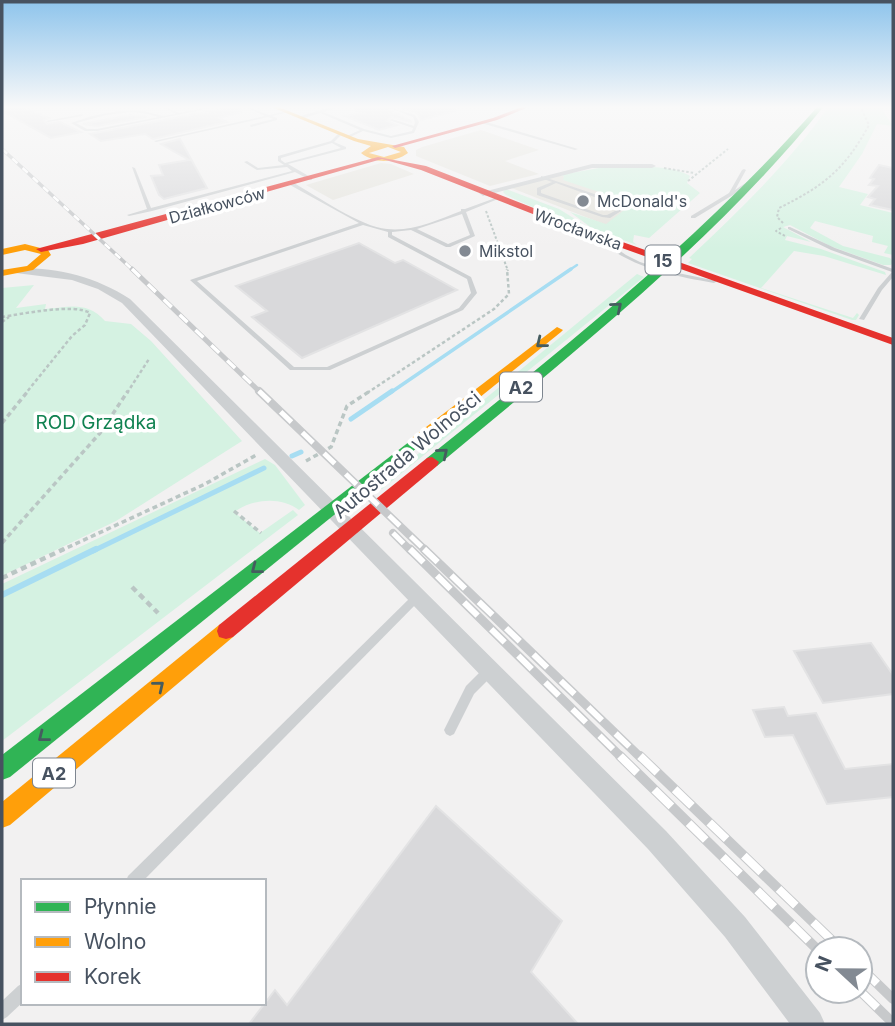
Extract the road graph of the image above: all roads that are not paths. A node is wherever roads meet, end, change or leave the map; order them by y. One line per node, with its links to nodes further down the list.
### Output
1 (290, 154): 8 (lane)
2 (324, 154): 8 (lane)
3 (364, 154): 14 (main road, Działkowców)
4 (390, 154): 16 (main road, Wrocławska / 15)
5 (759, 154): 11 (main road)
6 (779, 154): 12 (main road, Autostrada Wolności / A2)
7 (246, 162): 8 (lane)
8 (287, 165): 14 (lane)
9 (652, 166): 13 (street)
10 (133, 168): 18 (lane)
11 (744, 170): 17 (lane); 21 (main road)
12 (762, 174): 17 (lane); 23 (main road, Autostrada Wolności / A2)
13 (542, 177): 15 (lane); 16 (street)
14 (294, 178): 18 (lane); 22 (lane); 28 (main road, Działkowców)
15 (556, 183): 15 (lane)
16 (489, 195): 19 (lane); 36 (main road, Wrocławska / 15)
17 (730, 195): 21 (lane); 23 (lane)
18 (150, 210): 20 (lane)
19 (463, 210): 24 (lane); 24 (lane)
20 (129, 215)
21 (694, 217): 33 (main road)
22 (364, 223): 26 (lane); 26 (lane)
23 (713, 223): 41 (main road, Autostrada Wolności / A2, one-way to 23)
24 (411, 228): 26 (lane)
25 (790, 228): 30 (lane)
26 (390, 231)
27 (2, 252): 28 (main road)
28 (43, 255): 29 (main road); 32 (street)
29 (20, 271): 31 (main road); 32 (street)
30 (893, 272): 34 (lane)
31 (2, 274)
32 (63, 274): 37 (street)
33 (627, 274)
34 (862, 319)
35 (568, 321): 40 (main road, Autostrada Wolności / A2, one-way to 40)
36 (893, 342)
37 (418, 595): 38 (street); 42 (lane)
38 (491, 669): 39 (lane); 45 (street)
39 (450, 730)
40 (2, 769)
41 (2, 817)
42 (135, 879)
43 (21, 993): 44 (lane)
44 (2, 1012)
45 (810, 1024)

